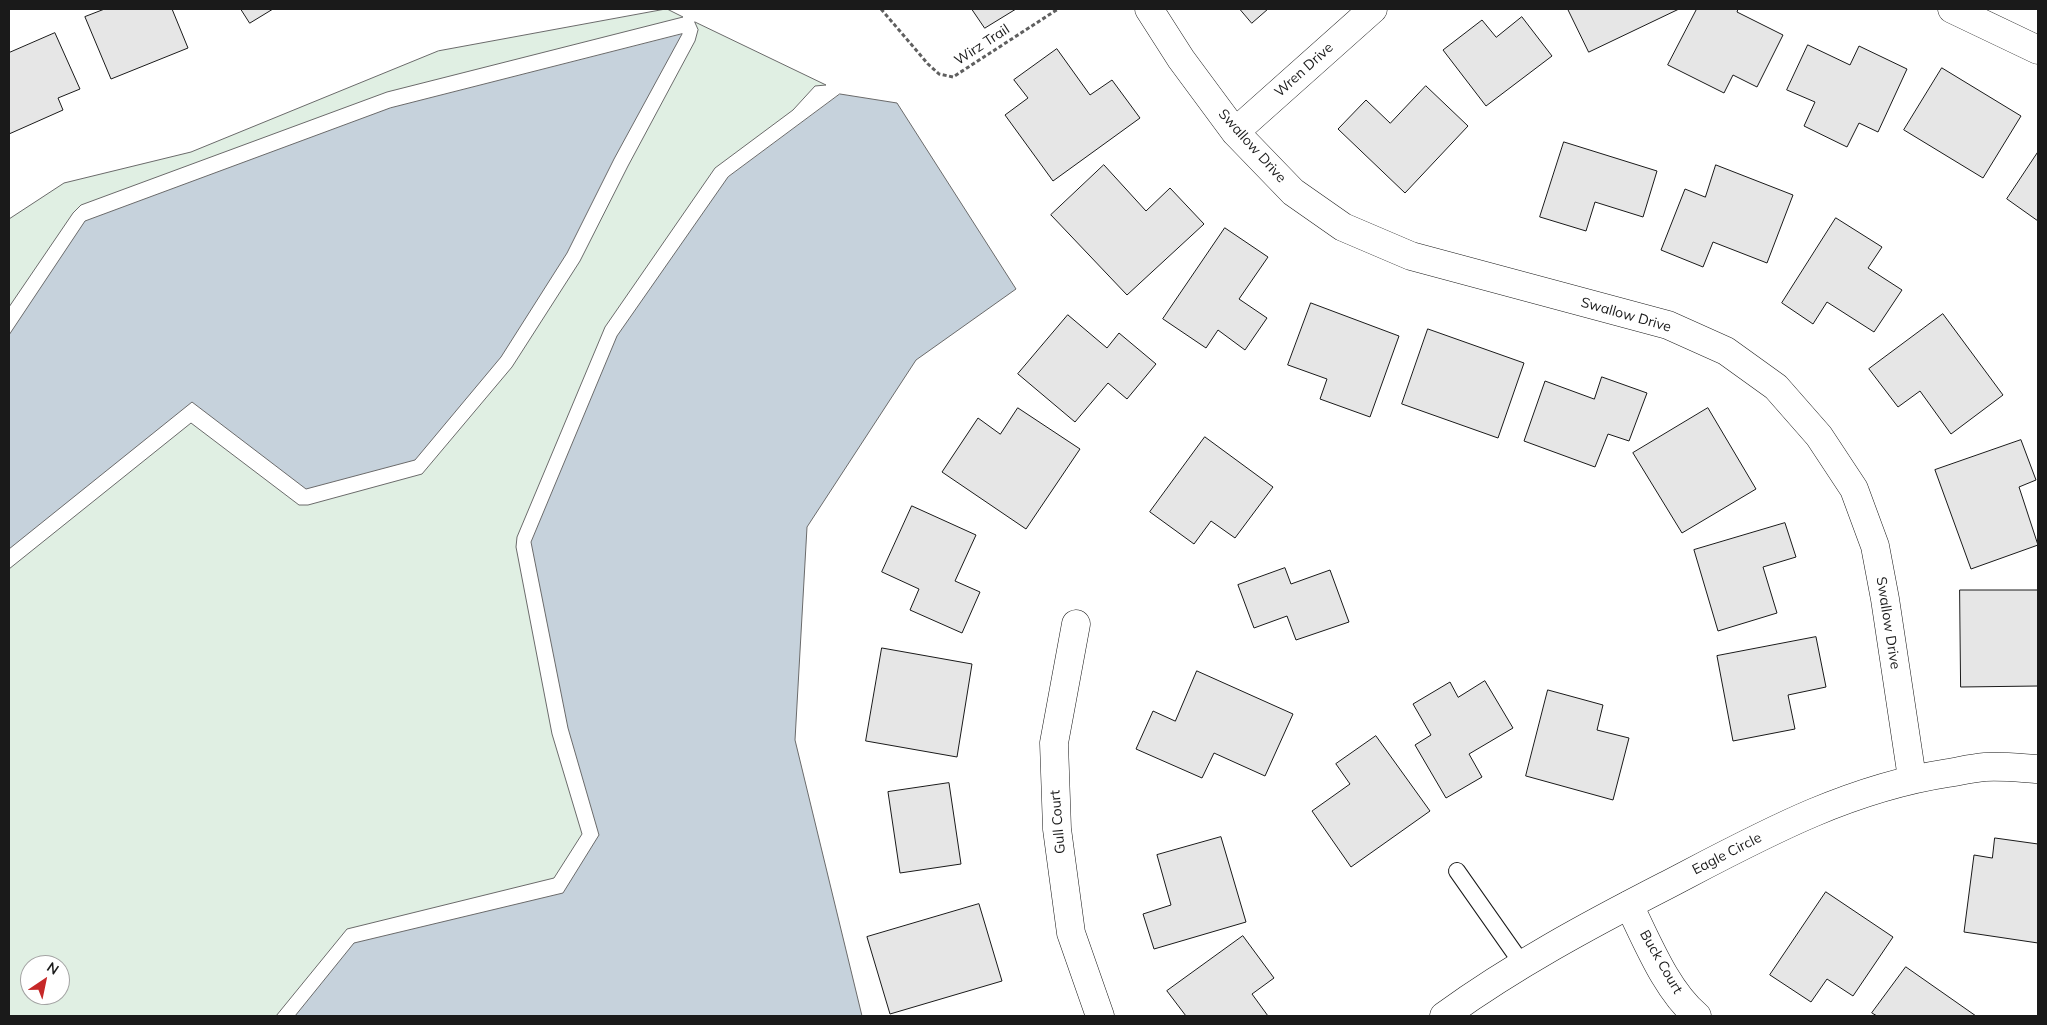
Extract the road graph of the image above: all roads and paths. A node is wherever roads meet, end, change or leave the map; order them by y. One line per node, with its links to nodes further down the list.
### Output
1 (881, 9): 2 (path, Wirz Trail)
2 (1058, 9)
3 (1149, 9): 7 (street, Swallow Drive)
4 (1373, 9): 7 (street, Wren Drive)
5 (1952, 9): 6 (street)
6 (2038, 50)
7 (1235, 132): 10 (street, Swallow Drive)
8 (1076, 624): 14 (street, Gull Court)
9 (2038, 769): 10 (street, Eagle Circle)
10 (1912, 778): 12 (street, Eagle Circle)
11 (1457, 872): 13 (lane)
12 (1629, 905): 13 (street, Eagle Circle); 16 (street, Buck Court)
13 (1523, 965): 15 (street, Eagle Circle)
14 (1100, 1016)
15 (1444, 1016)
16 (1697, 1016)

